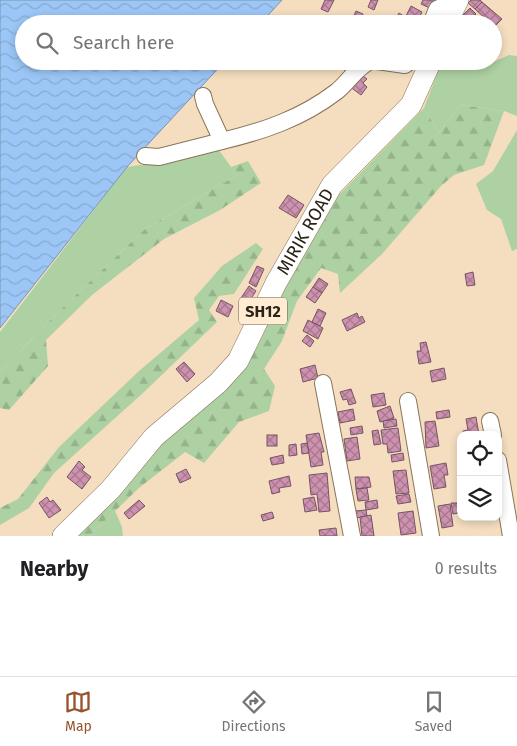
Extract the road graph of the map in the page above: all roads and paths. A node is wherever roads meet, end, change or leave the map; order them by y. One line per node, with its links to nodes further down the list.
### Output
1 (457, 0): 2 (street); 3 (main road)
2 (435, 15)
3 (450, 15)
4 (357, 70): 7 (street)
5 (426, 70): 12 (main road, MIRIK ROAD / SH12)
6 (203, 96): 7 (street)
7 (222, 141): 8 (street)
8 (145, 156)
9 (323, 383): 13 (street)
10 (408, 401): 14 (street)
11 (501, 476): 15 (street)
12 (63, 536)
13 (352, 536)
14 (431, 536)
15 (511, 536)

